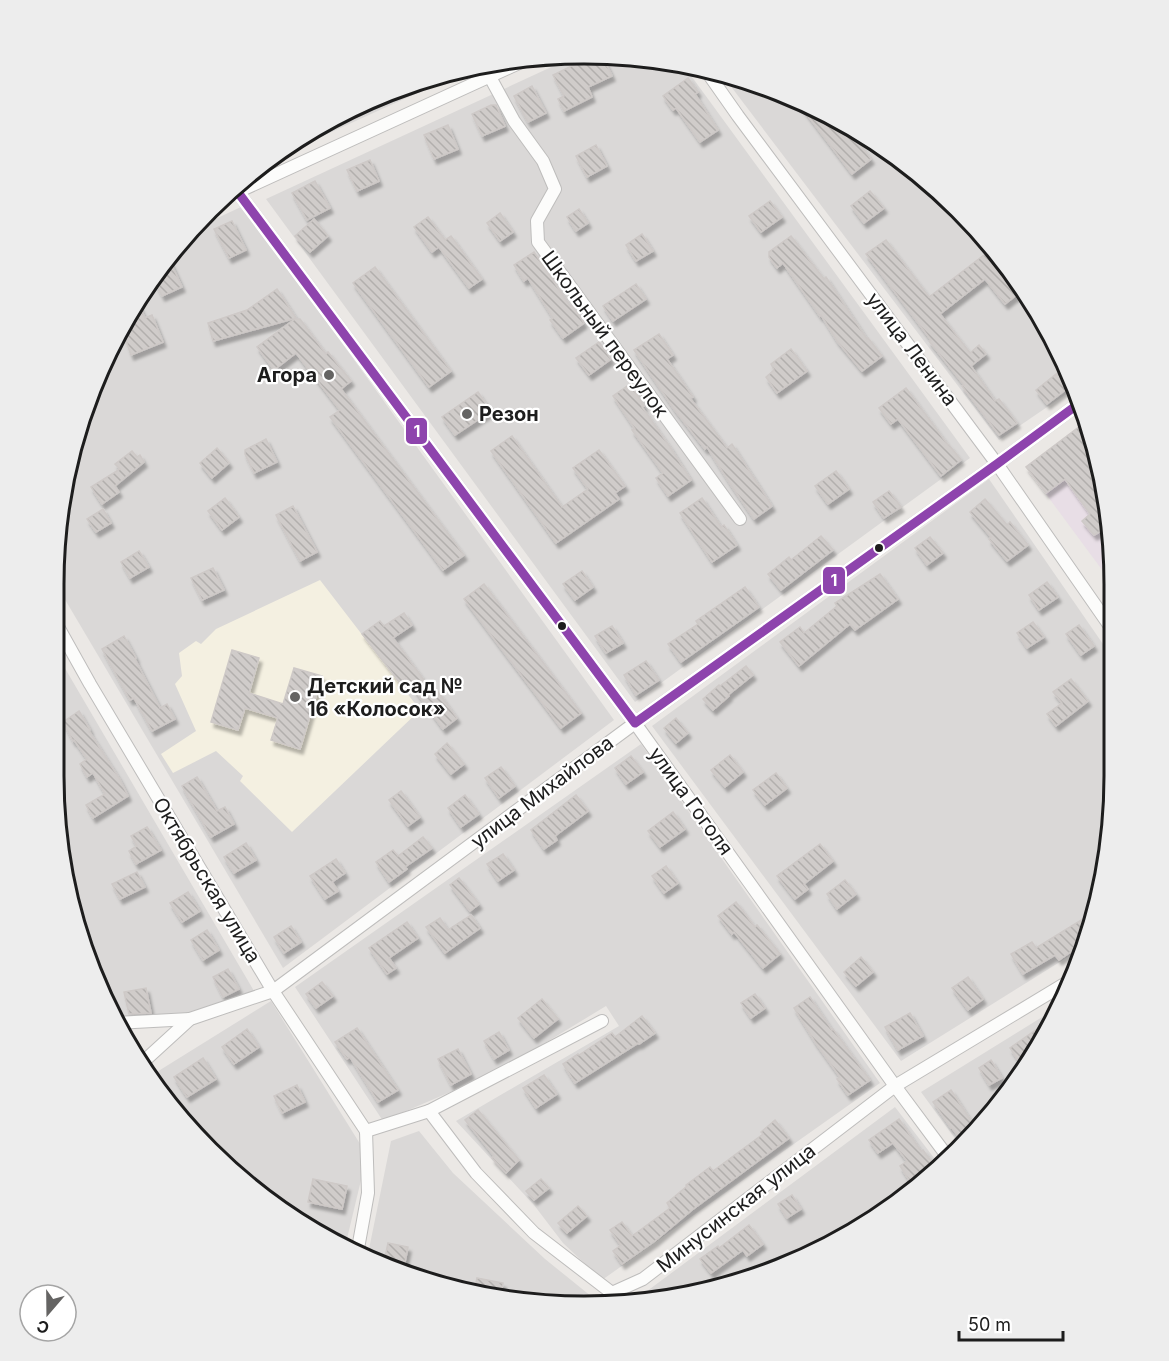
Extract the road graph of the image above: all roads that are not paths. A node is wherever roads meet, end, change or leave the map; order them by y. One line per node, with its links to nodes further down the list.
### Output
1 (502, 71): 2 (street)
2 (490, 77): 4 (street); 8 (street, Школьный переулок)
3 (713, 81): 7 (street, улица Ленина)
4 (261, 178)
5 (241, 195): 11 (street, улица Гоголя)
6 (1074, 408): 7 (street, улица Михайлова)
7 (997, 464): 9 (street, улица Ленина); 11 (street, улица Михайлова)
8 (740, 519)
9 (1104, 618)
10 (64, 637): 13 (street, Октябрьская улица)
11 (635, 723): 13 (street, улица Михайлова); 18 (street, улица Гоголя)
12 (1060, 986): 18 (street, Минусинская улица)
13 (273, 991): 14 (street, улица Михайлова); 20 (street, Октябрьская улица)
14 (190, 1019): 16 (street); 17 (street, улица Михайлова)
15 (602, 1021): 19 (street)
16 (127, 1022)
17 (148, 1058)
18 (895, 1086): 19 (street, Минусинская улица); 21 (street, улица Гоголя)
19 (429, 1111): 20 (street)
20 (366, 1131): 22 (street)
21 (944, 1152)
22 (359, 1245)

